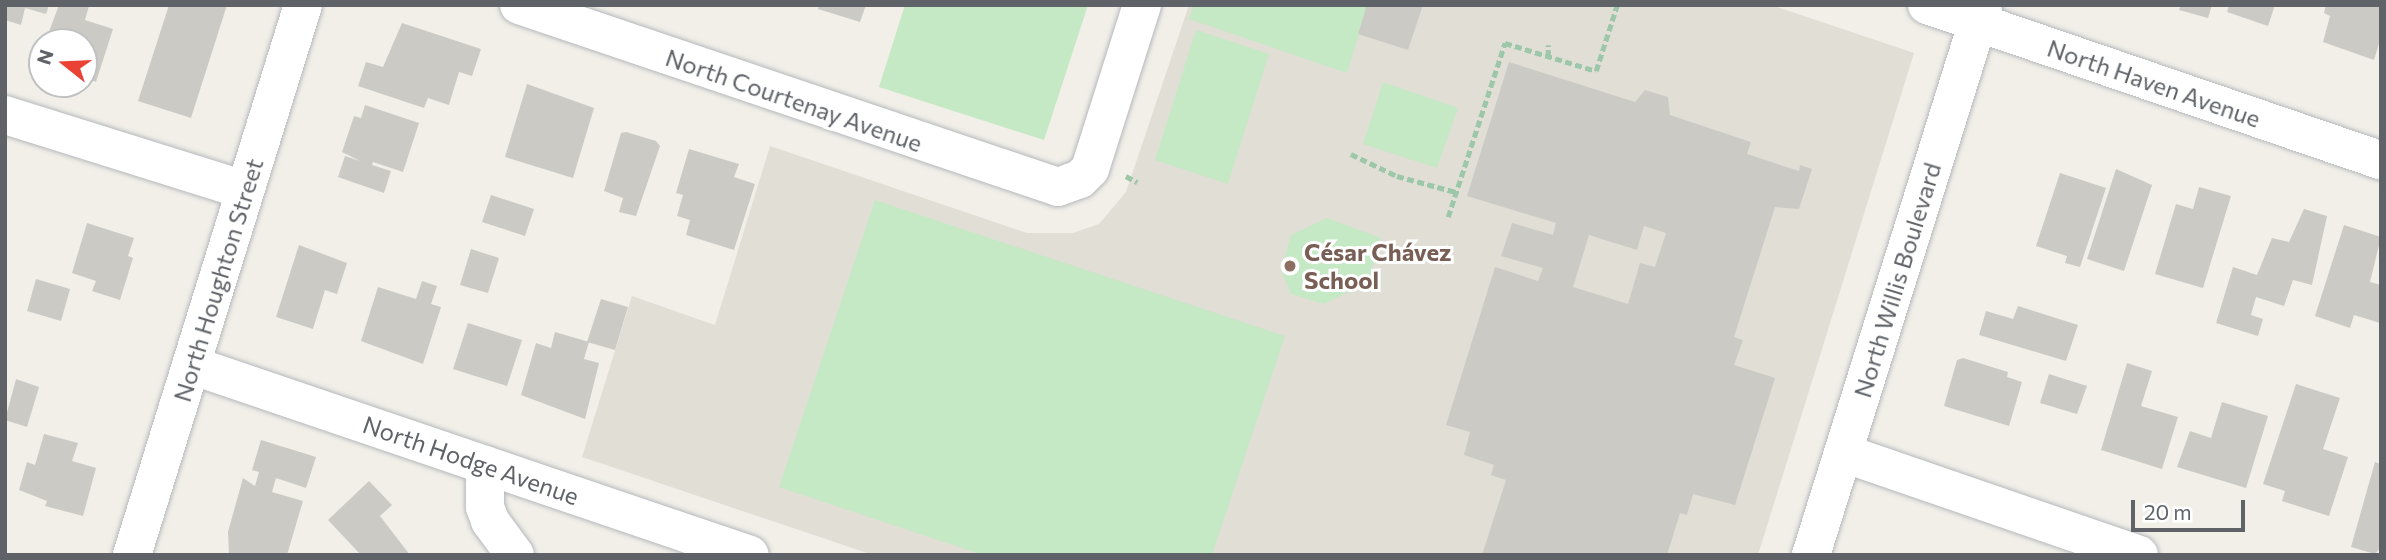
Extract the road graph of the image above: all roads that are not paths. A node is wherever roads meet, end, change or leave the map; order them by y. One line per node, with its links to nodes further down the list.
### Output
1 (303, 5): 8 (street, North Houghton Street)
2 (519, 5): 3 (street, North Courtenay Avenue)
3 (1142, 5)
4 (1927, 5): 5 (street, North Haven Avenue)
5 (1980, 14): 7 (street, North Haven Avenue); 10 (street, North Willis Boulevard)
6 (5, 115): 8 (street)
7 (2381, 160)
8 (245, 190): 9 (street, North Houghton Street)
9 (191, 365): 11 (street, North Hodge Avenue); 12 (street, North Houghton Street)
10 (1843, 453): 15 (street, North Willis Boulevard); 16 (street)
11 (485, 465): 13 (street); 14 (street, North Hodge Avenue)
12 (132, 555)
13 (515, 555)
14 (750, 555)
15 (1811, 555)
16 (2139, 555)

